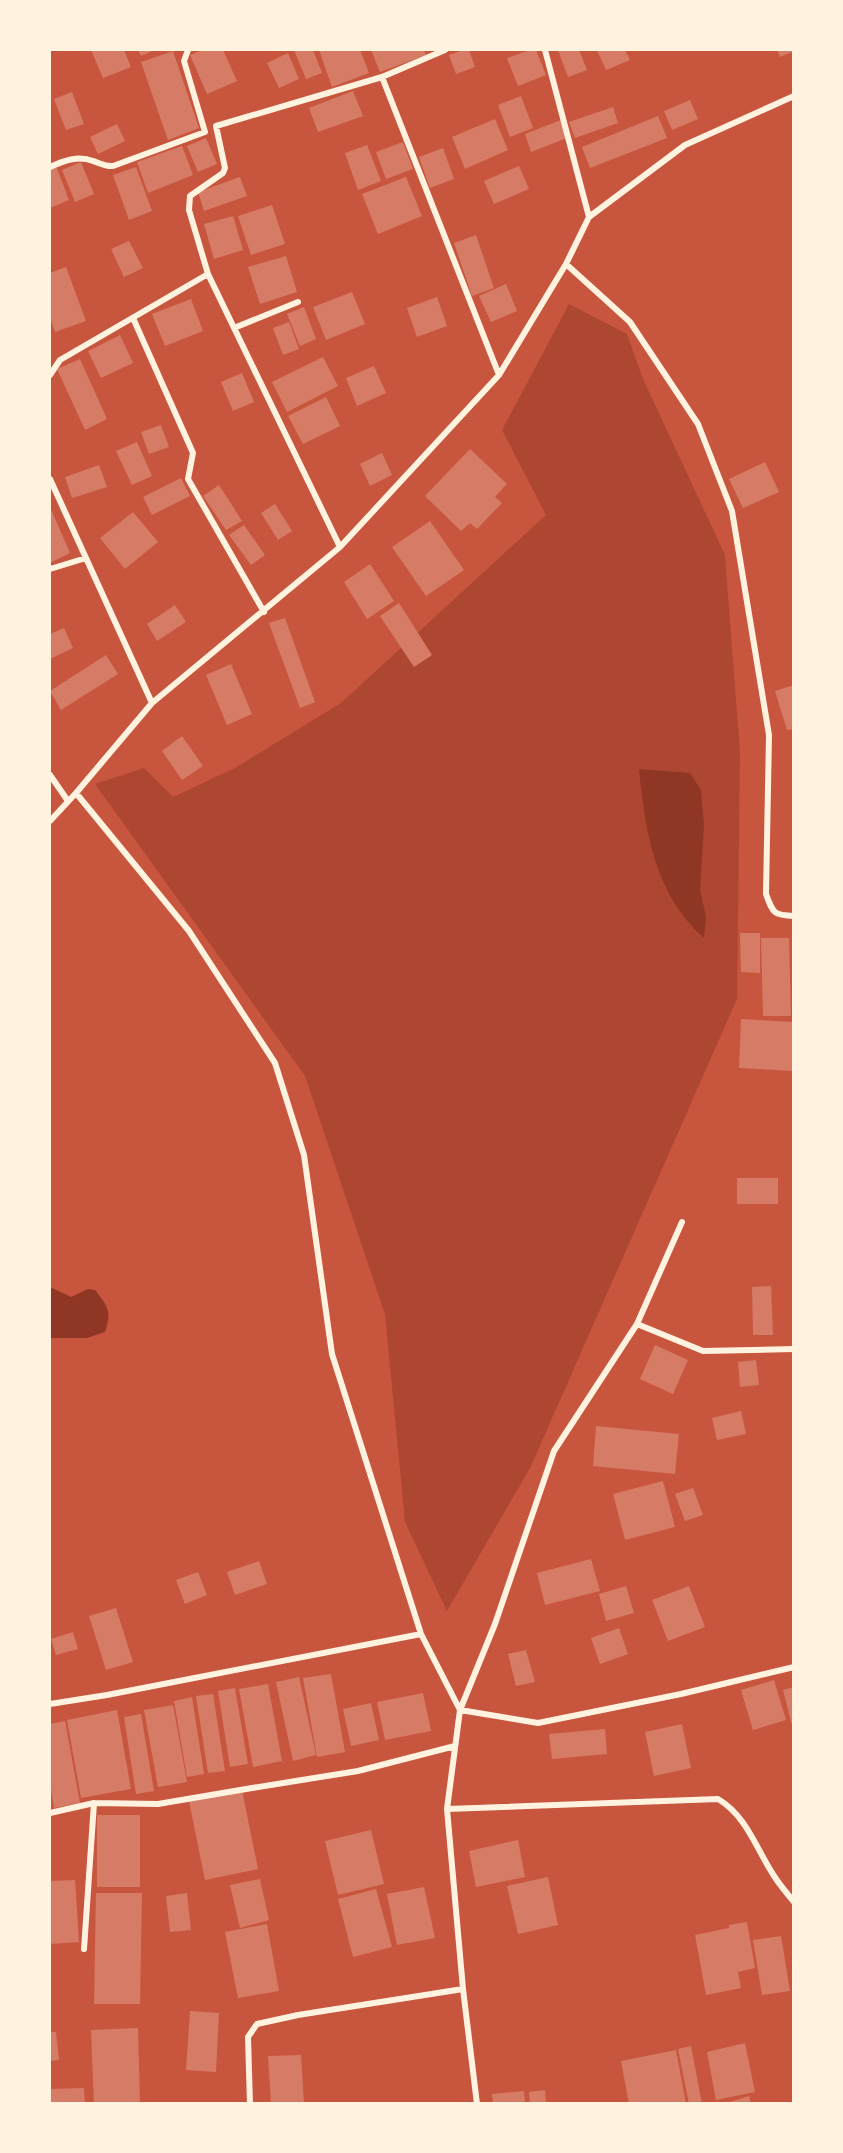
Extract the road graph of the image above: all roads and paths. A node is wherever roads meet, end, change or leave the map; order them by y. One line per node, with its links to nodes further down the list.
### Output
1 (188, 50): 7 (street)
2 (445, 50): 4 (street)
3 (545, 50): 9 (street)
4 (382, 77): 6 (street); 16 (street)
5 (794, 96): 9 (street)
6 (216, 126): 7 (street); 11 (street)
7 (205, 132): 8 (street)
8 (50, 167)
9 (589, 217): 10 (street)
10 (566, 264): 16 (street); 27 (street)
11 (208, 274): 13 (street); 14 (street)
12 (298, 302): 14 (street)
13 (133, 318): 15 (street); 21 (street)
14 (234, 328): 18 (street)
15 (50, 375)
16 (499, 375): 18 (street)
17 (50, 480): 19 (street)
18 (340, 547): 21 (street)
19 (86, 558): 20 (street); 22 (street)
20 (50, 569)
21 (264, 612): 22 (street)
22 (152, 703): 24 (street)
23 (50, 776): 25 (street)
24 (76, 793): 25 (street); 31 (street)
25 (68, 801): 26 (street)
26 (50, 821)
27 (794, 916)
28 (682, 1222): 29 (street)
29 (637, 1324): 30 (street); 34 (street)
30 (794, 1349)
31 (421, 1634): 33 (street); 34 (street)
32 (794, 1667): 34 (street)
33 (50, 1704)
34 (460, 1710): 35 (street)
35 (455, 1746): 36 (street); 37 (street)
36 (94, 1803): 38 (street); 40 (street)
37 (447, 1809): 39 (street); 41 (street)
38 (50, 1813)
39 (794, 1902)
40 (84, 1949)
41 (463, 1989): 42 (street); 43 (street)
42 (250, 2103)
43 (477, 2103)

